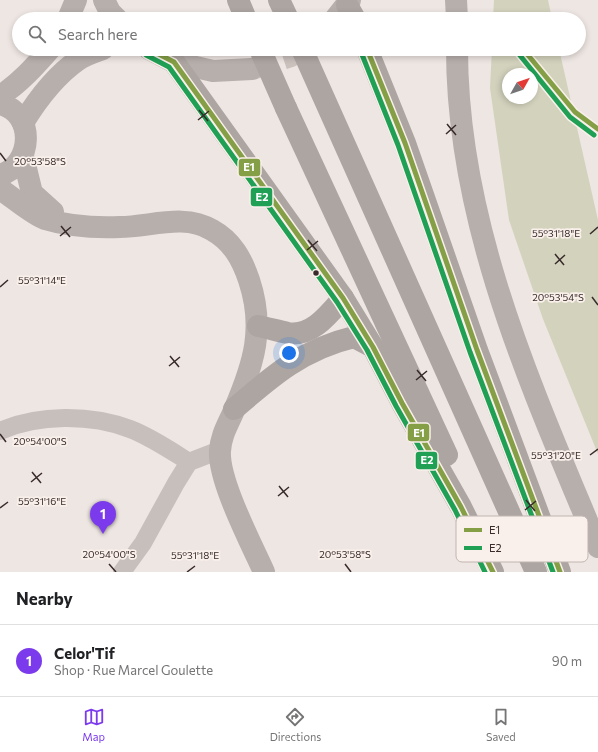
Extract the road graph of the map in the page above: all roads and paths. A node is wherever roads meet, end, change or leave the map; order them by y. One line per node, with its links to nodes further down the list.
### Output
1 (76, 0): 5 (main road)
2 (104, 0): 6 (main road)
3 (238, 0): 7 (highway)
4 (279, 0): 8 (highway)
5 (71, 12)
6 (110, 12)
7 (243, 12)
8 (285, 12)
9 (44, 56): 18 (main road)
10 (87, 56): 20 (main road)
11 (162, 56): 16 (main road)
12 (263, 56): 33 (highway, bridge)
13 (305, 56): 34 (highway)
14 (370, 56): 35 (highway)
15 (457, 56): 36 (main road)
16 (174, 62): 17 (main road); 25 (highway)
17 (252, 69)
18 (0, 96)
19 (0, 104): 20 (main road)
20 (23, 122): 21 (main road)
21 (23, 156): 22 (main road); 24 (main road)
22 (0, 175)
23 (0, 188): 24 (main road)
24 (70, 224): 26 (main road)
25 (343, 298): 26 (highway); 27 (highway)
26 (258, 326): 28 (main road)
27 (373, 347): 28 (highway); 32 (highway)
28 (234, 409): 30 (main road)
29 (0, 431): 31 (street)
30 (220, 450): 31 (street); 44 (main road)
31 (189, 462): 43 (street)
32 (465, 516)
33 (474, 516)
34 (511, 516)
35 (539, 516)
36 (585, 516)
37 (588, 523): 38 (main road)
38 (598, 547)
39 (488, 562): 45 (highway)
40 (495, 562): 46 (highway, bridge)
41 (532, 562): 47 (highway)
42 (556, 562): 48 (highway)
43 (122, 572)
44 (264, 572)
45 (493, 572)
46 (500, 572)
47 (536, 572)
48 (560, 572)

